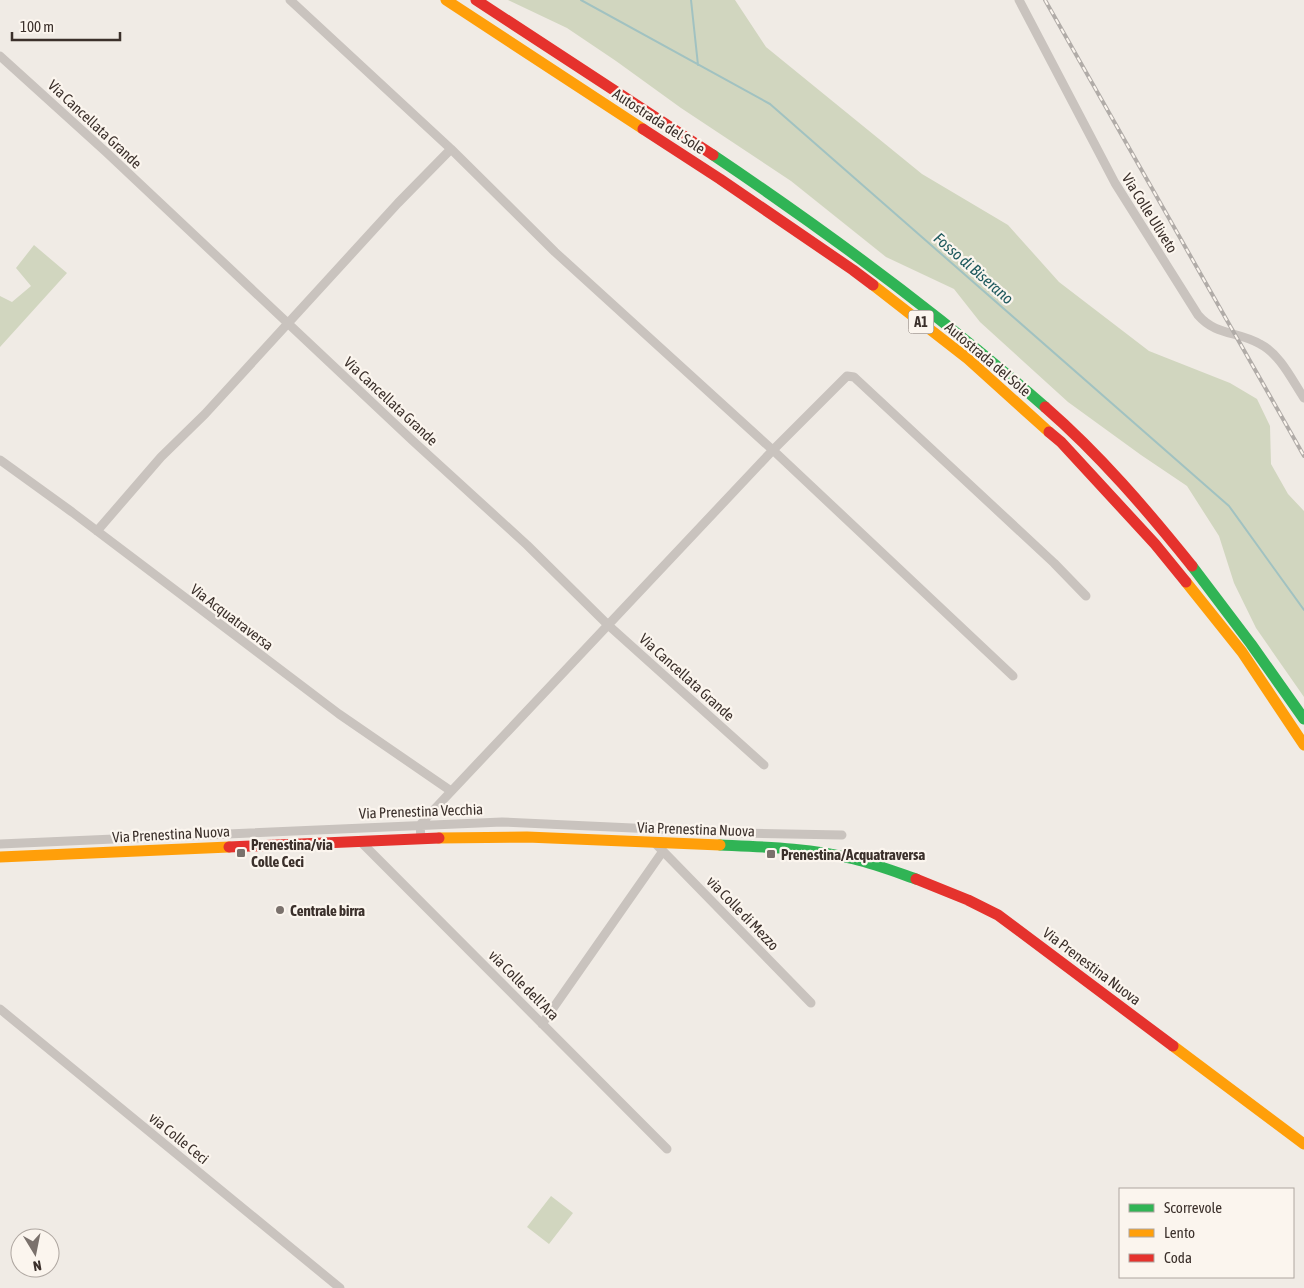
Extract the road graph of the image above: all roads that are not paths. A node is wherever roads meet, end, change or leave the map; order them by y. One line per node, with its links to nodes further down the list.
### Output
1 (290, 0): 6 (street)
2 (446, 0): 16 (main road, Autostrada del Sole / A1)
3 (476, 0): 15 (main road, Autostrada del Sole / A1)
4 (1019, 0): 8 (street, Via Colle Uliveto)
5 (0, 56): 7 (street, Via Cancellata Grande)
6 (452, 150): 7 (street); 9 (street)
7 (288, 323): 11 (street); 13 (street, Via Cancellata Grande)
8 (1304, 398)
9 (773, 450): 12 (street); 13 (street); 14 (street)
10 (0, 460): 11 (street, Via Acquatraversa)
11 (97, 531): 18 (street, Via Acquatraversa)
12 (1086, 596)
13 (607, 624): 17 (street, Via Cancellata Grande); 18 (street)
14 (1013, 676)
15 (1304, 718)
16 (1304, 745)
17 (764, 765)
18 (451, 791): 19 (street)
19 (420, 825): 20 (street, Via Prenestina Vecchia); 21 (street); 23 (street, Via Prenestina Vecchia)
20 (842, 835)
21 (421, 838): 22 (main road, Via Prenestina Nuova); 24 (main road, Via Prenestina Nuova)
22 (360, 840): 25 (main road, Via Prenestina Nuova); 28 (street, via Colle dell'Ara)
23 (0, 844)
24 (659, 847): 26 (street, via Colle di Mezzo); 28 (street); 29 (main road, Via Prenestina Nuova)
25 (0, 857)
26 (811, 1002)
27 (0, 1009): 31 (street, via Colle Ceci)
28 (542, 1024): 30 (street, via Colle dell'Ara)
29 (1304, 1144)
30 (668, 1149)
31 (340, 1288)

